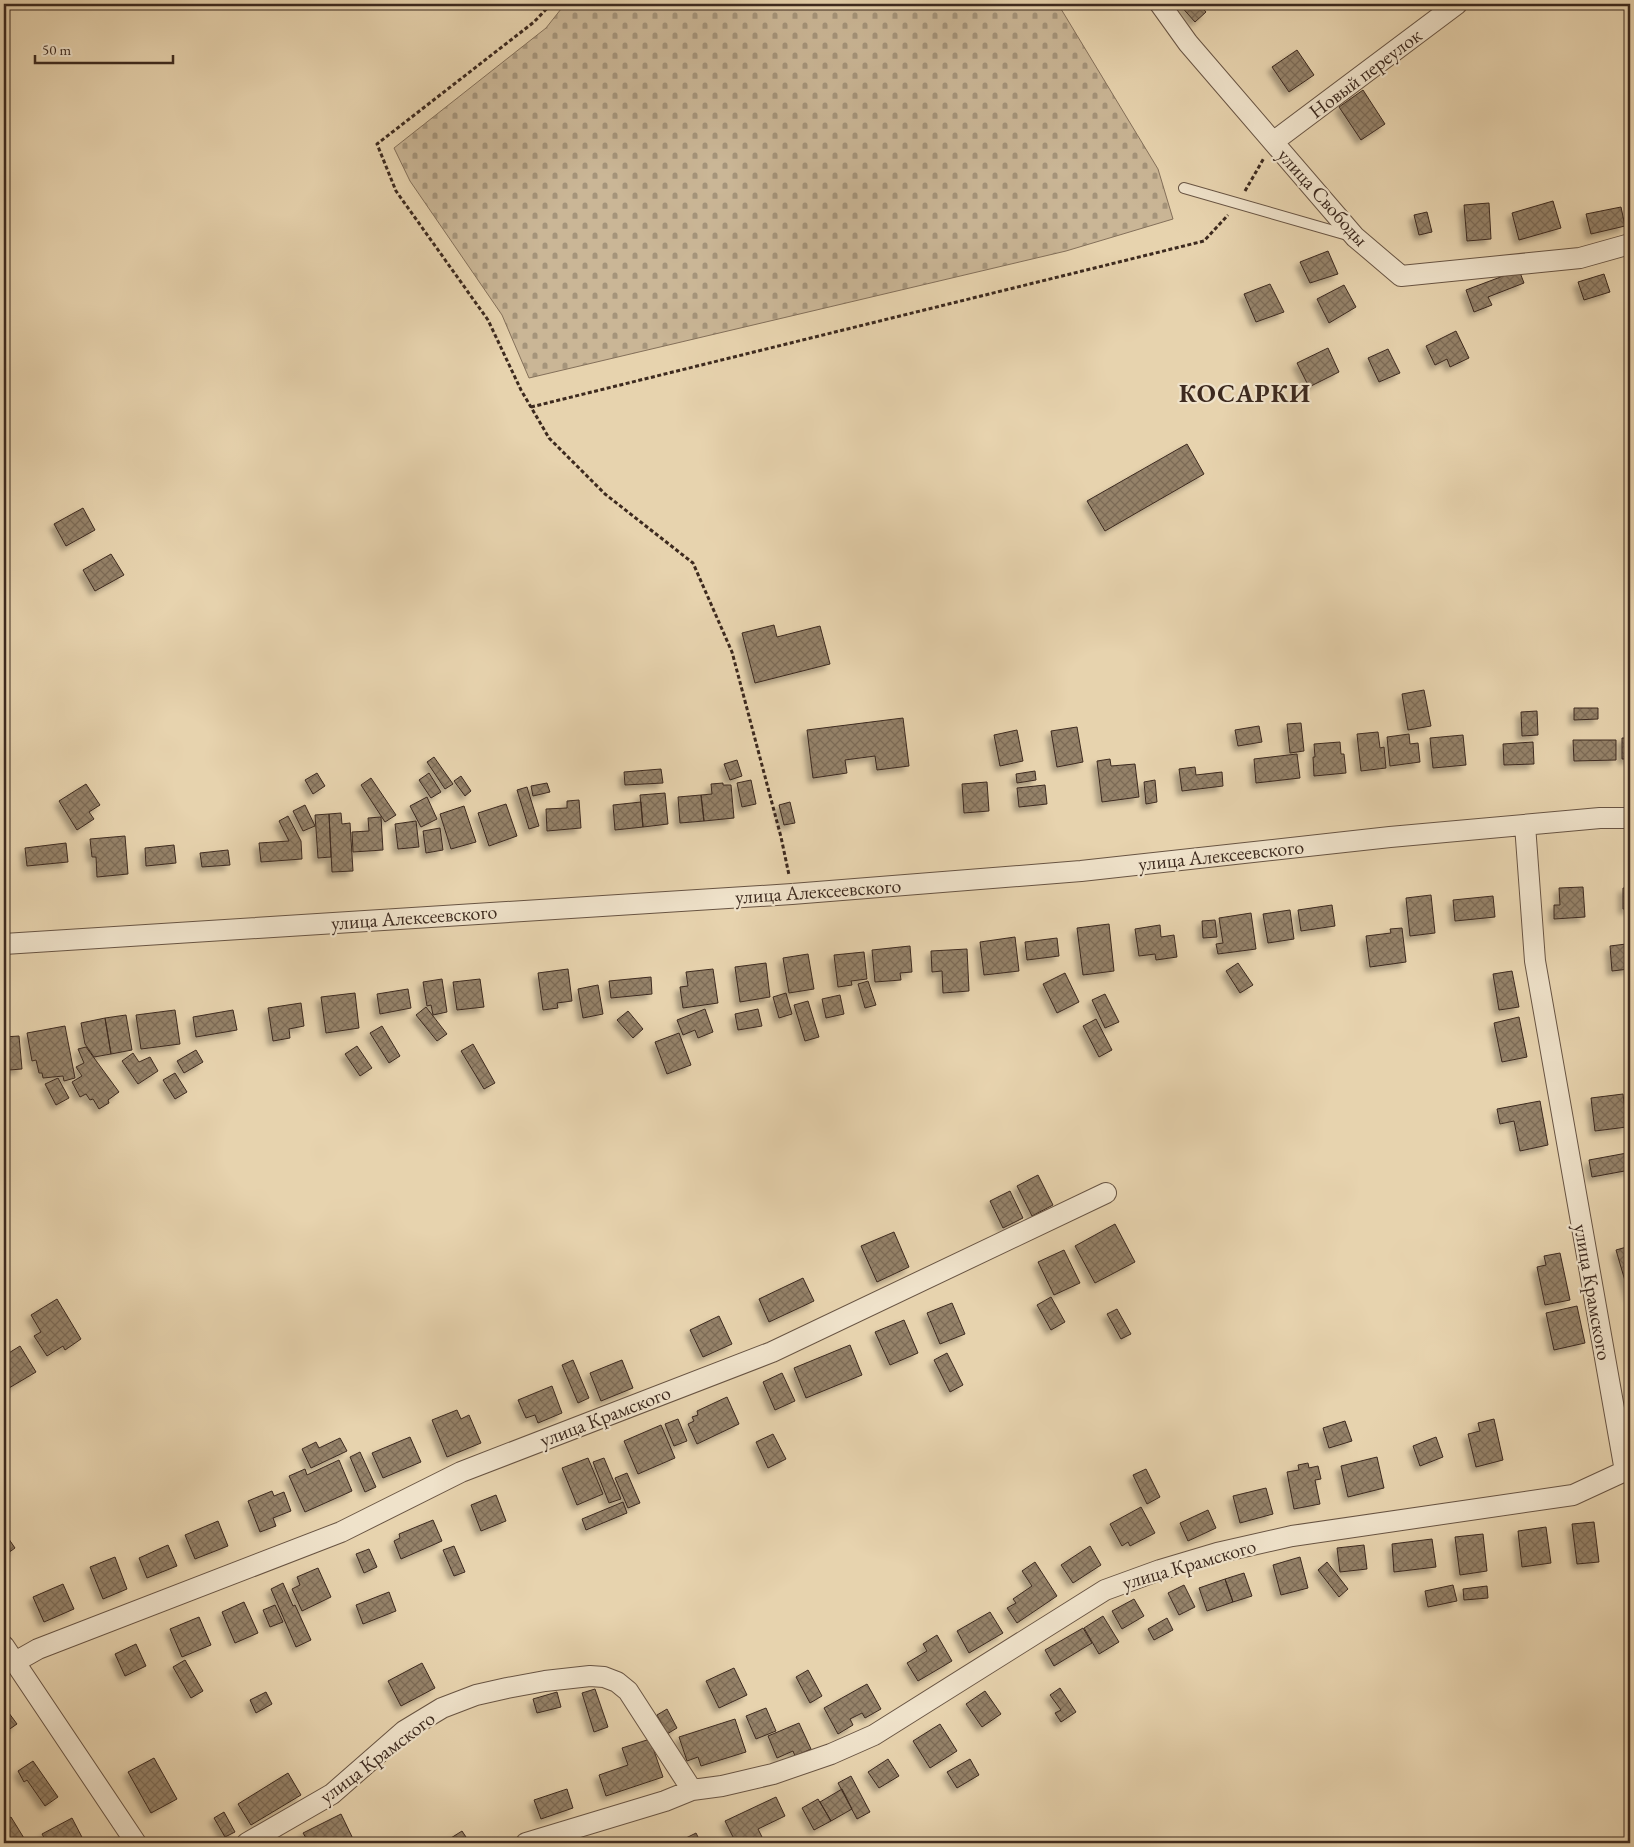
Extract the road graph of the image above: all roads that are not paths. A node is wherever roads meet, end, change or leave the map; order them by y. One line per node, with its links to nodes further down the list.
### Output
1 (1160, 4): 3 (street, улица Свободы)
2 (1457, 4): 3 (street, Новый переулок)
3 (1273, 142): 5 (street, улица Свободы)
4 (1184, 188): 5 (lane)
5 (1355, 237): 6 (street, улица Свободы)
6 (1630, 244)
7 (1630, 818): 8 (street, улица Алексеевского)
8 (1525, 825): 9 (street, улица Алексеевского); 11 (street, улица Крамского)
9 (4, 944)
10 (1106, 1193): 12 (street, улица Крамского)
11 (1627, 1477): 13 (street, улица Крамского)
12 (9, 1654): 14 (street, улица Крамского)
13 (692, 1790): 15 (street, улица Крамского); 16 (street)
14 (136, 1843)
15 (247, 1843)
16 (526, 1843)

